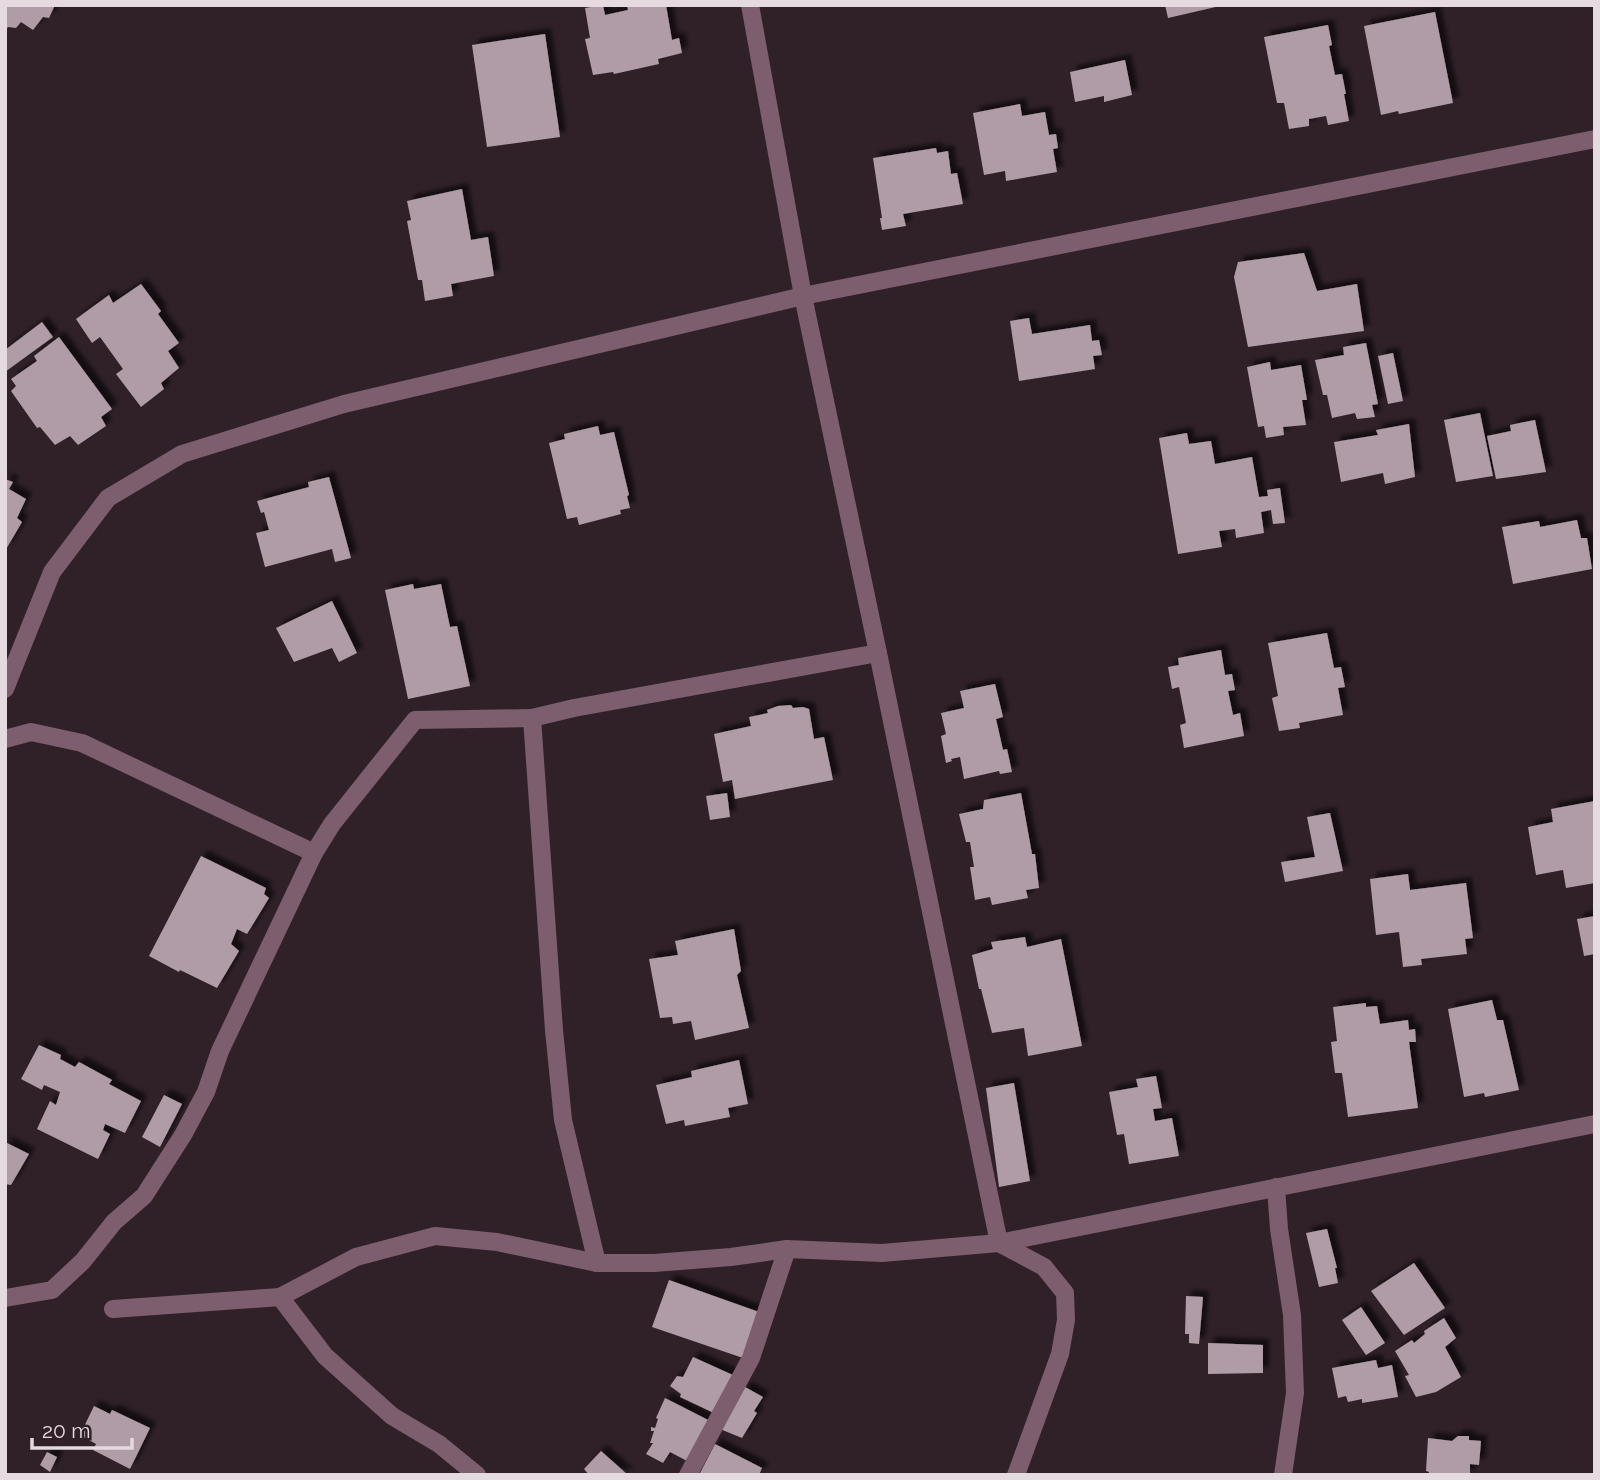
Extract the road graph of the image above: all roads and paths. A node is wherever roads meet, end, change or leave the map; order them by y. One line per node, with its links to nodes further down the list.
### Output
1 (750, 5): 3 (street)
2 (1595, 139): 3 (street)
3 (803, 296): 4 (street); 5 (street)
4 (878, 653): 6 (street); 11 (street)
5 (5, 689)
6 (532, 718): 8 (street); 13 (street)
7 (5, 739): 8 (street)
8 (314, 853): 15 (street)
9 (1595, 1124): 10 (street)
10 (1276, 1187): 11 (street); 20 (street)
11 (999, 1243): 12 (street); 19 (street)
12 (787, 1249): 13 (street); 18 (street)
13 (597, 1263): 14 (street)
14 (280, 1297): 16 (street); 17 (street)
15 (5, 1298)
16 (113, 1309)
17 (477, 1475)
18 (688, 1475)
19 (1016, 1475)
20 (1283, 1475)

